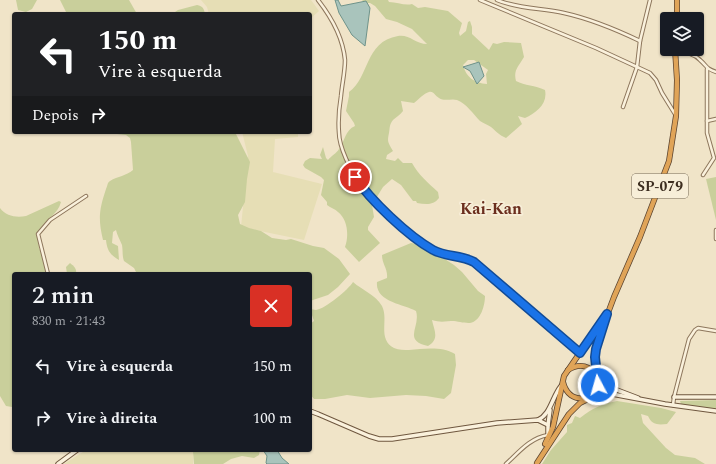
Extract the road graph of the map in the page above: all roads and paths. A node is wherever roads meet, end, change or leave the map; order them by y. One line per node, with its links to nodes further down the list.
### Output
1 (318, 0): 25 (street)
2 (480, 0): 10 (street)
3 (497, 0): 7 (street)
4 (650, 0): 7 (street)
5 (677, 0): 6 (highway)
6 (677, 12)
7 (640, 41): 10 (street)
8 (675, 56): 14 (highway, SP-079)
9 (696, 56): 11 (street)
10 (637, 67): 13 (street); 14 (street)
11 (707, 69): 12 (street); 16 (street)
12 (716, 72)
13 (623, 107)
14 (676, 116): 23 (highway, SP-079)
15 (716, 119): 16 (street)
16 (707, 121): 17 (street)
17 (715, 158): 18 (street)
18 (703, 175)
19 (86, 196): 22 (street)
20 (716, 230): 21 (street)
21 (716, 239)
22 (48, 272)
23 (607, 314): 25 (highway, SP-079); 27 (highway, SP-079)
24 (716, 331): 30 (street)
25 (580, 353): 26 (highway, SP-079)
26 (567, 370): 27 (highway); 28 (highway, SP-079)
27 (598, 375): 31 (highway, SP-079); 34 (street)
28 (562, 380): 29 (highway, SP-079); 31 (highway)
29 (561, 386): 33 (street); 40 (highway, SP-079)
30 (674, 396): 32 (street); 35 (street)
31 (591, 397): 34 (street); 42 (highway, SP-079)
32 (716, 397)
33 (552, 401): 38 (street); 39 (street)
34 (647, 401): 35 (street)
35 (673, 405): 36 (street)
36 (716, 411)
37 (312, 412): 38 (street)
38 (538, 420): 39 (street)
39 (548, 425): 40 (street)
40 (548, 436): 42 (highway, SP-079); 44 (street)
41 (74, 452): 43 (street)
42 (536, 463)
43 (58, 464)
44 (506, 464)

